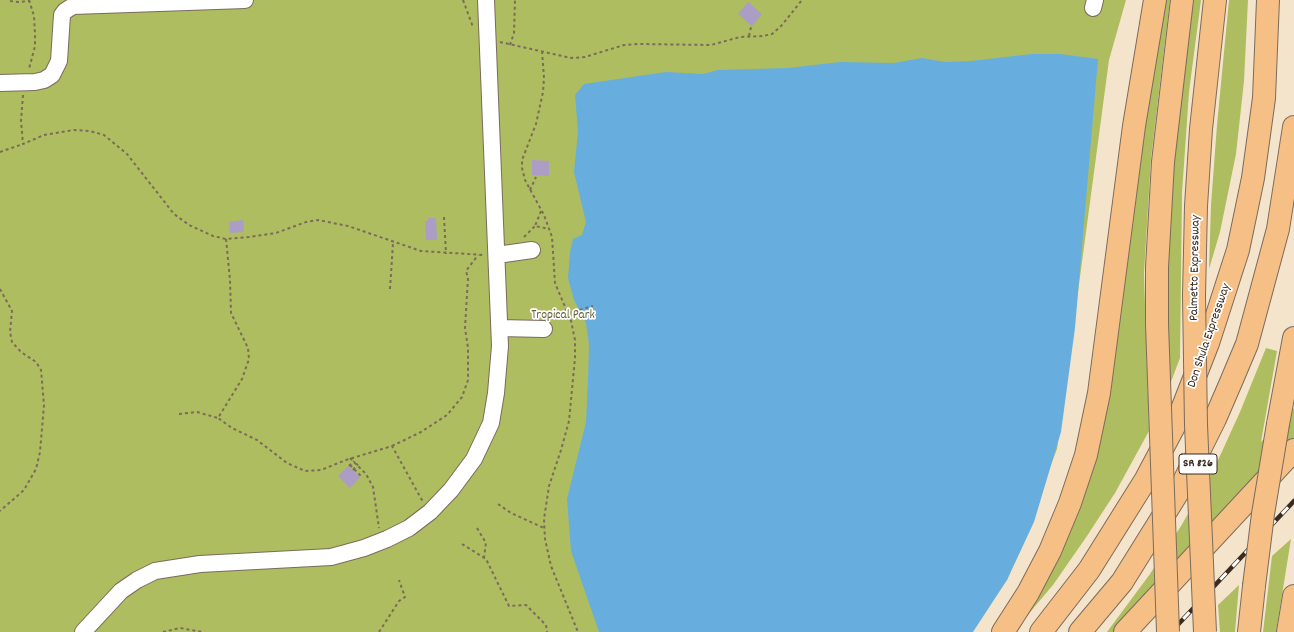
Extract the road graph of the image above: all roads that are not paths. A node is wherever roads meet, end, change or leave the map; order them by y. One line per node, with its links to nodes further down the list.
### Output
1 (245, 0): 7 (lane)
2 (486, 0): 10 (lane)
3 (1155, 0): 18 (highway)
4 (1182, 0): 22 (highway, bridge)
5 (1215, 0): 23 (highway, Palmetto Expressway / SR 826, bridge)
6 (1268, 0): 19 (highway, Don Shula Expressway)
7 (0, 83)
8 (1294, 127): 20 (highway)
9 (528, 244): 10 (lane)
10 (498, 255): 11 (lane)
11 (500, 328): 12 (lane); 17 (lane)
12 (544, 329)
13 (1294, 338): 24 (highway, bridge)
14 (1294, 450): 21 (highway)
15 (1294, 596): 16 (highway)
16 (1290, 628)
17 (83, 632)
18 (1002, 632)
19 (1041, 632)
20 (1080, 632)
21 (1124, 632)
22 (1168, 632)
23 (1205, 632)
24 (1250, 632)

